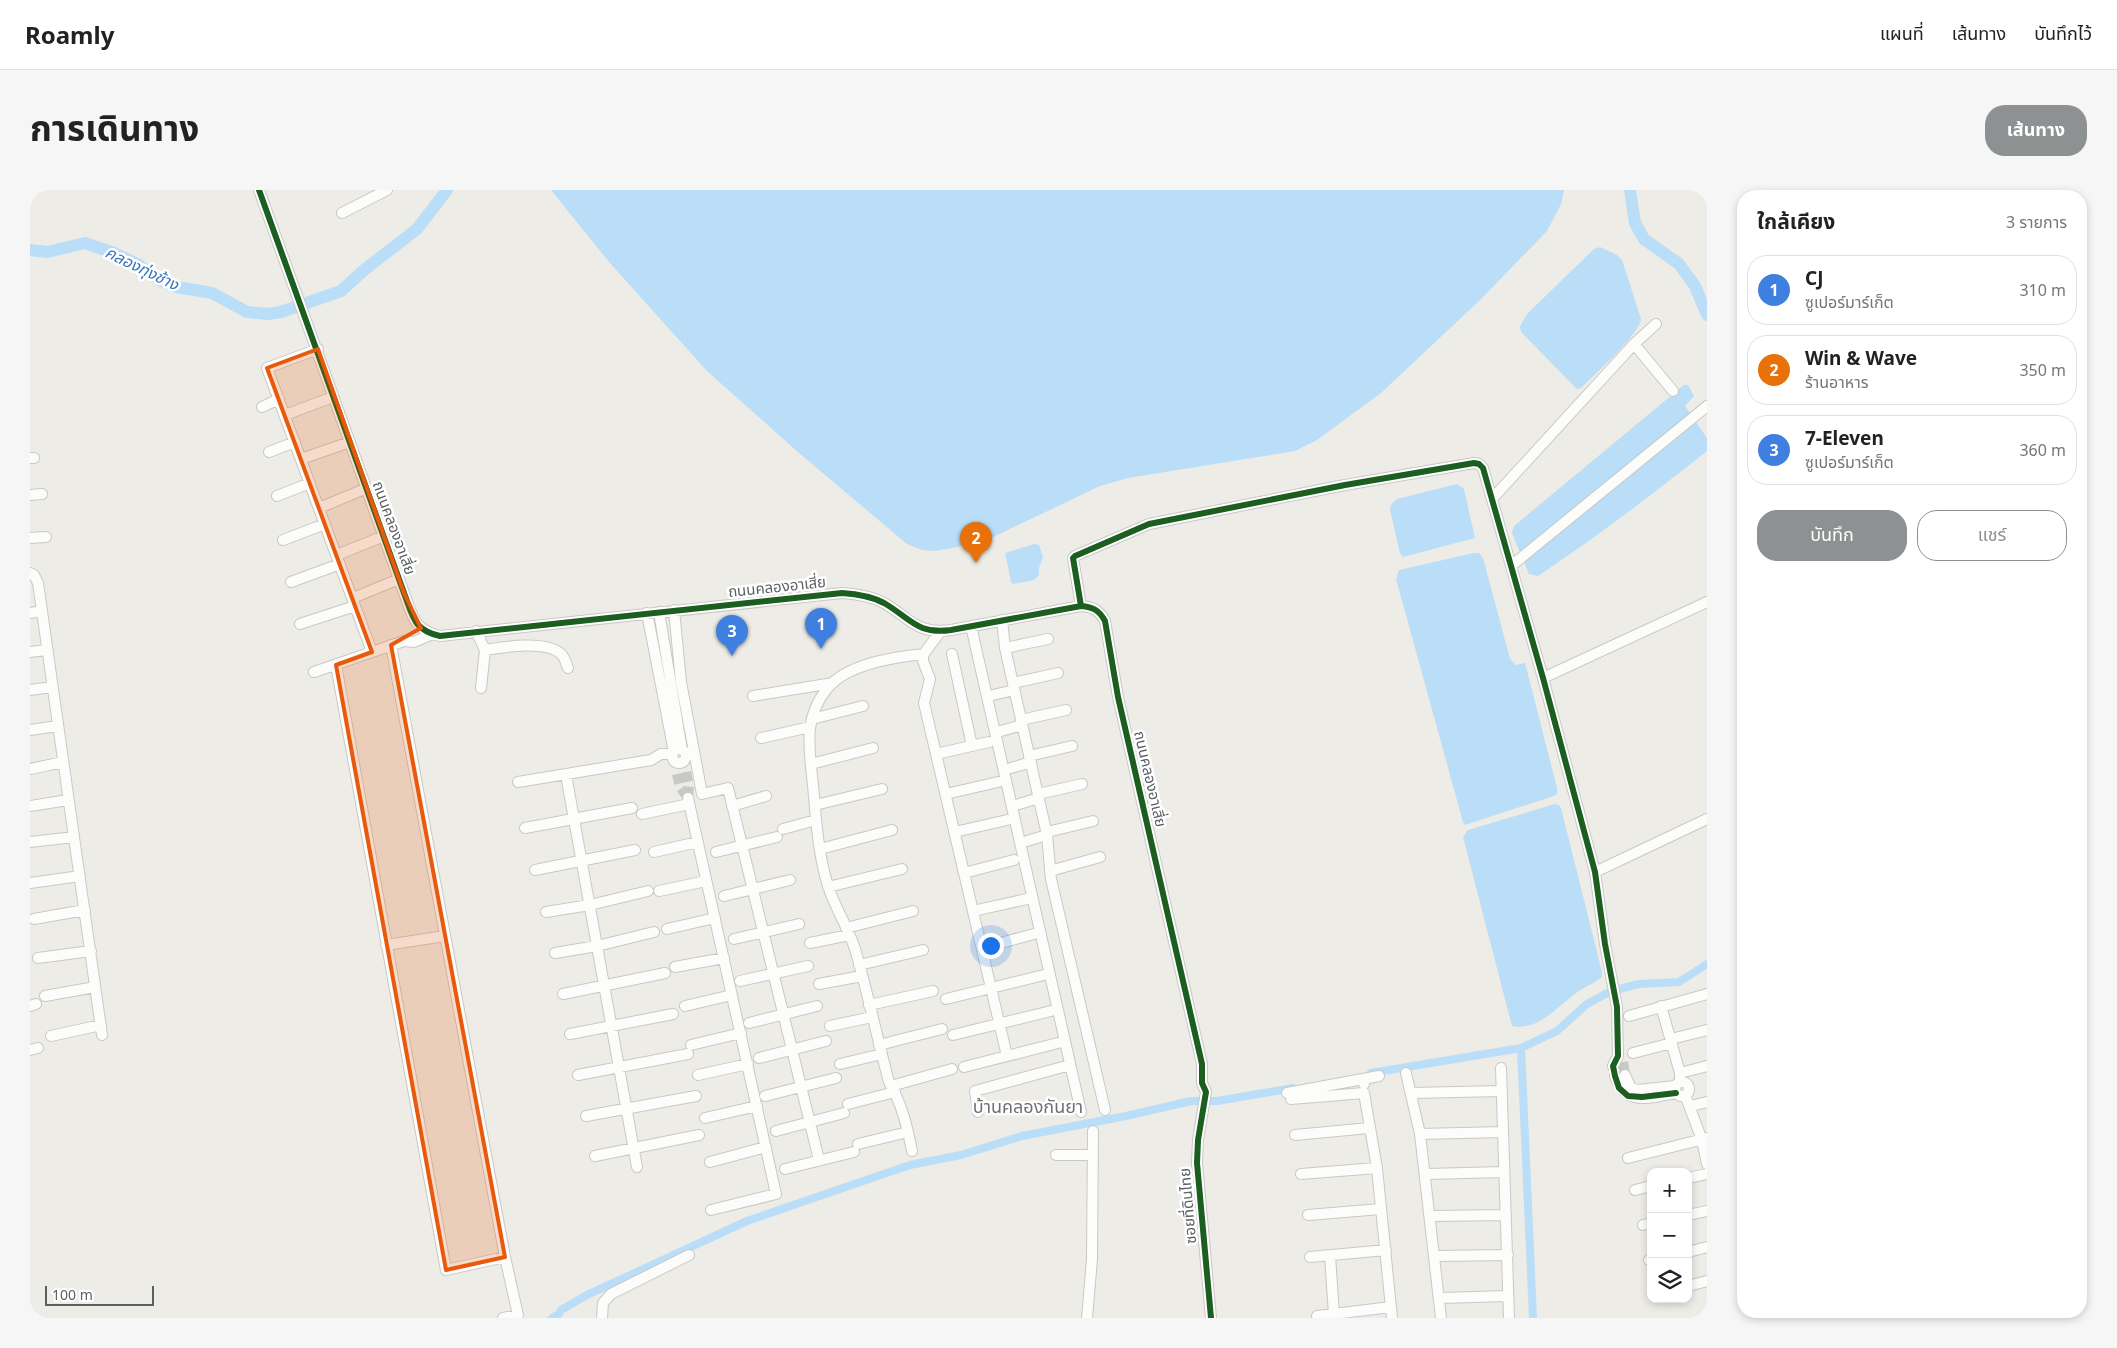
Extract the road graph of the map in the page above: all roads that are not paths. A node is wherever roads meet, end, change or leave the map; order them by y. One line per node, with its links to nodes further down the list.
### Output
1 (259, 190): 6 (street, ถนนคลองอาเสี่ย)
2 (387, 190): 3 (street)
3 (342, 213)
4 (1656, 324): 5 (street)
5 (1634, 344): 7 (street); 22 (street)
6 (318, 349): 8 (street, ถนนคลองอาเสี่ย); 9 (street)
7 (1673, 391)
8 (333, 397): 12 (street); 14 (street, ถนนคลองอาเสี่ย)
9 (279, 399): 11 (street); 12 (street)
10 (1707, 406): 30 (street)
11 (262, 407)
12 (285, 415): 13 (street)
13 (295, 442): 15 (street); 16 (street)
14 (350, 442): 16 (street); 18 (street, ถนนคลองอาเสี่ย)
15 (269, 452)
16 (301, 459): 17 (street)
17 (310, 483): 21 (street); 23 (street)
18 (367, 488): 23 (street); 25 (street, ถนนคลองอาเสี่ย)
19 (42, 494): 20 (street)
20 (30, 495)
21 (277, 496)
22 (1492, 499): 30 (street); 36 (street)
23 (319, 508): 24 (street)
24 (325, 524): 28 (street); 29 (street)
25 (384, 536): 29 (street); 32 (street, ถนนคลองอาเสี่ย)
26 (46, 537): 27 (street)
27 (30, 538)
28 (283, 540)
29 (338, 559): 33 (street); 34 (street)
30 (1511, 566): 63 (street)
31 (30, 573): 38 (street)
32 (399, 579): 34 (street); 45 (street, ถนนคลองอาเสี่ย)
33 (291, 582)
34 (354, 602): 43 (street); 56 (street)
35 (1707, 602): 63 (street)
36 (1081, 606): 42 (street, ถนนคลองอาเสี่ย); 229 (street, ถนนคลองอาเสี่ย)
37 (674, 610): 39 (street, ถนนคลองอาเสี่ย); 47 (street, ถนนคลองอาเสี่ย); 101 (street)
38 (41, 611): 40 (street); 53 (street)
39 (659, 612): 41 (street, ถนนคลองอาเสี่ย); 85 (street)
40 (30, 613)
41 (646, 613): 46 (street, ถนนคลองอาเสี่ย); 85 (street)
42 (1002, 620): 44 (street, ถนนคลองอาเสี่ย); 52 (street)
43 (300, 624)
44 (971, 626): 47 (street, ถนนคลองอาเสี่ย); 212 (street)
45 (421, 628): 48 (street, ถนนคลองอาเสี่ย); 50 (street)
46 (476, 631): 48 (street, ถนนคลองอาเสี่ย); 54 (street)
47 (940, 632): 57 (street)
48 (433, 634): 50 (street)
49 (1048, 639): 52 (street)
50 (404, 641): 51 (street)
51 (391, 646): 56 (street); 154 (street)
52 (1005, 648): 65 (street)
53 (46, 650): 55 (street); 66 (street)
54 (485, 650): 60 (street); 67 (street)
55 (30, 652)
56 (372, 652): 59 (street)
57 (924, 654): 64 (street); 83 (street)
58 (952, 654): 80 (street)
59 (336, 665): 61 (street); 157 (street)
60 (568, 668)
61 (314, 672)
62 (1058, 673): 65 (street)
63 (1543, 678): 129 (street)
64 (833, 683): 70 (street); 73 (street)
65 (1013, 686): 69 (street); 74 (street)
66 (52, 687): 68 (street); 75 (street)
67 (481, 688)
68 (30, 690)
69 (993, 695)
70 (753, 696)
71 (864, 706): 73 (street)
72 (1066, 710): 74 (street)
73 (811, 723): 78 (street); 87 (street)
74 (1022, 723): 77 (street); 84 (street)
75 (58, 726): 76 (street); 86 (street)
76 (30, 730)
77 (1001, 731)
78 (761, 738)
79 (989, 742): 80 (street)
80 (972, 746): 83 (street)
81 (1072, 746): 84 (street)
82 (874, 748): 87 (street)
83 (936, 754): 95 (street)
84 (1030, 759): 89 (street); 97 (street)
85 (678, 761): 90 (street)
86 (63, 762): 88 (street); 98 (street)
87 (811, 764): 102 (street)
88 (30, 768)
89 (1011, 768)
90 (566, 775): 91 (street); 106 (street)
91 (518, 782)
92 (998, 782): 95 (street)
93 (1082, 784): 97 (street)
94 (882, 789): 102 (street)
95 (946, 794): 112 (street)
96 (766, 796): 101 (street)
97 (1038, 796): 99 (street); 113 (street)
98 (68, 800): 100 (street); 114 (street)
99 (1019, 804)
100 (30, 806)
101 (732, 806): 118 (street)
102 (815, 806): 107 (street)
103 (632, 808): 106 (street)
104 (642, 814): 116 (street)
105 (1707, 819): 129 (street)
106 (574, 820): 110 (street); 125 (street)
107 (816, 820): 118 (street); 119 (street)
108 (1007, 820): 112 (street)
109 (1092, 821): 113 (street)
110 (526, 828)
111 (892, 830): 119 (street)
112 (955, 832): 130 (street)
113 (1047, 834): 117 (street); 128 (street)
114 (74, 837): 115 (street); 131 (street)
115 (30, 842)
116 (698, 842): 121 (street); 133 (street)
117 (1027, 842)
118 (742, 846): 122 (street); 136 (street)
119 (820, 848): 135 (street)
120 (635, 850): 125 (street)
121 (654, 852)
122 (716, 852)
123 (1100, 857): 128 (street)
124 (1014, 860): 130 (street)
125 (582, 862): 127 (street); 141 (street)
126 (902, 869): 135 (street)
127 (535, 870)
128 (1050, 871): 238 (street)
129 (1595, 872): 209 (street)
130 (964, 873): 144 (street)
131 (80, 876): 134 (street); 142 (street)
132 (790, 880): 136 (street)
133 (706, 881): 138 (street); 146 (street)
134 (30, 884)
135 (828, 887): 150 (street)
136 (752, 889): 139 (street); 152 (street)
137 (648, 891): 141 (street)
138 (659, 891)
139 (724, 896)
140 (1027, 899): 144 (street)
141 (590, 905): 145 (street); 158 (street)
142 (85, 910): 147 (street); 161 (street)
143 (912, 911): 150 (street)
144 (973, 911): 159 (street)
145 (546, 912)
146 (716, 918): 149 (street); 164 (street)
147 (34, 919)
148 (799, 924): 152 (street)
149 (667, 929)
150 (847, 931): 156 (street); 167 (street)
151 (654, 932): 158 (street)
152 (763, 932): 155 (street); 169 (street)
153 (1034, 934): 159 (street)
154 (445, 936): 157 (street); 287 (street)
155 (734, 939)
156 (810, 943)
157 (386, 945): 287 (street)
158 (597, 946): 162 (street); 173 (street)
159 (982, 948): 175 (street)
160 (923, 950): 167 (street)
161 (91, 951): 163 (street); 174 (street)
162 (555, 952)
163 (38, 958)
164 (724, 958): 166 (street); 179 (street)
165 (808, 966): 169 (street)
166 (675, 967)
167 (860, 971): 172 (street); 182 (street)
168 (665, 973): 173 (street)
169 (773, 974): 171 (street); 188 (street)
170 (1044, 975): 175 (street)
171 (740, 981)
172 (819, 984)
173 (604, 986): 177 (street); 193 (street)
174 (95, 987): 180 (street); 199 (street)
175 (991, 989): 181 (street); 192 (street)
176 (933, 991): 182 (street)
177 (562, 994)
178 (1707, 994): 185 (street)
179 (732, 995): 183 (street); 197 (street)
180 (46, 996)
181 (946, 999)
182 (869, 1005): 190 (street)
183 (684, 1006)
184 (817, 1006): 188 (street)
185 (1661, 1006): 189 (street); 202 (street)
186 (1051, 1011): 192 (street)
187 (673, 1014): 193 (street)
188 (783, 1014): 191 (street); 204 (street)
189 (1629, 1016)
190 (872, 1017): 194 (street); 205 (street)
191 (749, 1023)
192 (1000, 1024): 200 (street); 207 (street)
193 (612, 1026): 198 (street); 214 (street)
194 (830, 1026)
195 (942, 1029): 205 (street)
196 (1707, 1030): 202 (street)
197 (741, 1033): 210 (street); 214 (street)
198 (570, 1034)
199 (51, 1036)
200 (953, 1036)
201 (826, 1041): 204 (street)
202 (1671, 1041): 206 (street); 225 (street)
203 (1058, 1043): 207 (street)
204 (791, 1050): 208 (street); 226 (street)
205 (880, 1050): 211 (street); 227 (street)
206 (1633, 1053)
207 (1008, 1056): 215 (street)
208 (759, 1058)
209 (1618, 1061)
210 (748, 1064): 220 (street); 235 (street)
211 (840, 1064)
212 (1070, 1065): 239 (street); 240 (street)
213 (1707, 1066): 225 (street)
214 (619, 1068): 219 (street); 237 (street)
215 (964, 1068)
216 (1501, 1068): 228 (street)
217 (952, 1069): 227 (street)
218 (1406, 1073): 231 (street)
219 (578, 1075)
220 (698, 1075)
221 (1379, 1076): 224 (street)
222 (1620, 1076): 225 (street)
223 (836, 1078): 226 (street)
224 (1364, 1079): 230 (street); 230 (street)
225 (1679, 1086): 236 (street)
226 (800, 1087): 233 (street); 243 (street)
227 (893, 1089): 243 (street); 247 (street)
228 (1502, 1091): 231 (street); 248 (street)
229 (1206, 1092): 299 (street, ซอยที่ดินไทย)
230 (1364, 1093): 244 (street)
231 (1412, 1093): 249 (street)
232 (696, 1096): 237 (street)
233 (765, 1096)
234 (1707, 1102): 236 (street)
235 (757, 1106): 242 (street); 253 (street)
236 (1690, 1106): 252 (street)
237 (626, 1108): 241 (street); 254 (street)
238 (1106, 1110)
239 (978, 1112)
240 (1081, 1112)
241 (586, 1116)
242 (705, 1118)
243 (808, 1122): 245 (street); 260 (street)
244 (1369, 1128): 251 (street); 264 (street)
245 (776, 1131)
246 (1093, 1131): 258 (street)
247 (908, 1132): 255 (street); 260 (street)
248 (1503, 1132): 249 (street); 266 (street)
249 (1420, 1134): 268 (street)
250 (699, 1135): 254 (street)
251 (1295, 1135)
252 (1704, 1139): 259 (street); 262 (street)
253 (766, 1147): 261 (street); 274 (street)
254 (634, 1148): 257 (street); 263 (street)
255 (912, 1151)
256 (1056, 1155): 258 (street)
257 (595, 1156)
258 (1092, 1156): 298 (street)
259 (1628, 1158)
260 (819, 1160): 265 (street)
261 (710, 1162)
262 (1707, 1164)
263 (637, 1168)
264 (1376, 1168): 267 (street); 273 (street)
265 (785, 1169)
266 (1504, 1172): 268 (street); 276 (street)
267 (1301, 1174)
268 (1426, 1174): 279 (street)
269 (1707, 1174): 270 (street)
270 (1692, 1177)
271 (1647, 1187): 272 (street)
272 (1635, 1190)
273 (1381, 1209): 278 (street); 281 (street)
274 (711, 1210)
275 (1707, 1210): 277 (street)
276 (1506, 1214): 279 (street); 284 (street)
277 (1692, 1214)
278 (1308, 1215)
279 (1431, 1216): 286 (street)
280 (1707, 1247): 282 (street)
281 (1386, 1250): 285 (street); 293 (street)
282 (1692, 1251)
283 (689, 1255): 297 (street)
284 (1508, 1255): 286 (street); 291 (street)
285 (1330, 1256): 288 (street); 294 (street)
286 (1435, 1256): 292 (street)
287 (505, 1257): 296 (street)
288 (1310, 1257)
289 (1707, 1281): 290 (street)
290 (1692, 1285)
291 (1508, 1296): 292 (street); 302 (street)
292 (1440, 1298): 301 (street)
293 (1391, 1306): 294 (street); 300 (street)
294 (1334, 1314): 295 (street)
295 (1317, 1316)
296 (503, 1318)
297 (602, 1318)
298 (1087, 1318)
299 (1211, 1318)
300 (1392, 1318)
301 (1441, 1318)
302 (1509, 1318)

